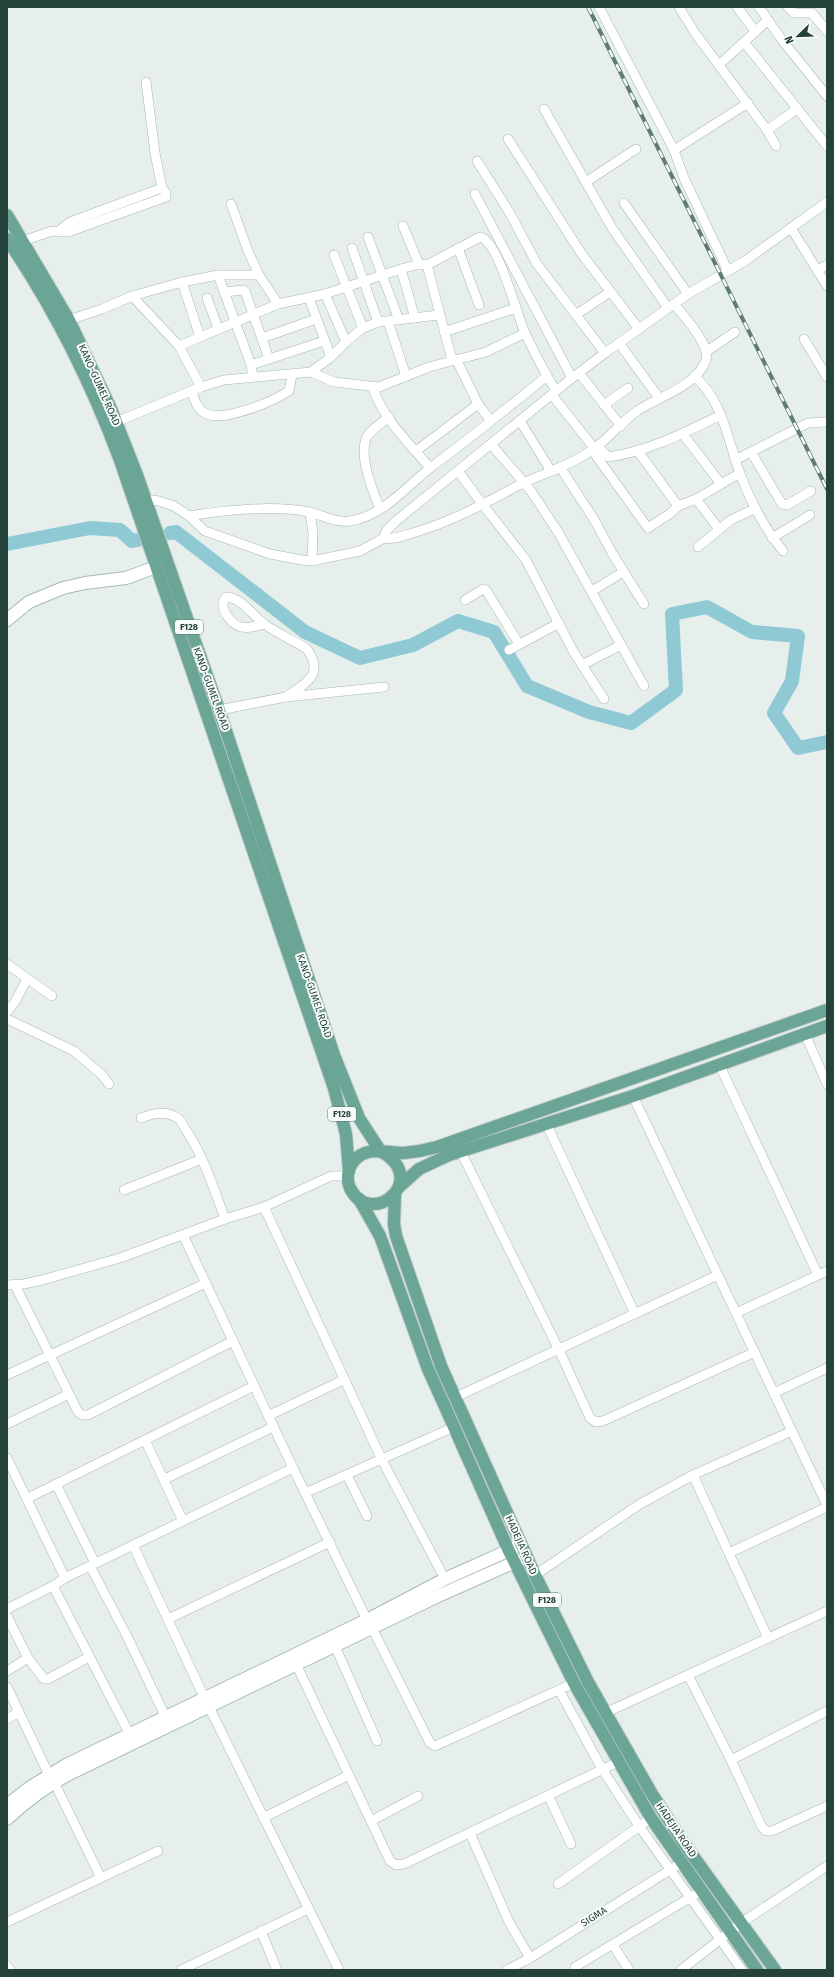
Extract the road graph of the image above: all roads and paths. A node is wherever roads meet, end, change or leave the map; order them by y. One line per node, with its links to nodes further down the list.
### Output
1 (599, 7): 21 (street)
2 (679, 7): 10 (street)
3 (737, 7): 7 (street)
4 (759, 7): 6 (street)
5 (788, 7): 8 (street)
6 (768, 20): 7 (street); 12 (street)
7 (755, 31): 9 (street)
8 (827, 31)
9 (744, 42): 10 (street); 15 (street)
10 (720, 64): 13 (street)
11 (146, 82): 33 (street)
12 (827, 96)
13 (748, 103): 16 (street); 21 (street)
14 (544, 109): 23 (street)
15 (797, 109): 16 (street); 19 (street)
16 (767, 130): 18 (street)
17 (508, 139): 50 (street)
18 (776, 146)
19 (827, 146)
20 (636, 149): 23 (street)
21 (674, 150): 41 (street)
22 (477, 161): 60 (street)
23 (586, 182): 58 (street)
24 (475, 194): 92 (street)
25 (827, 202): 30 (street)
26 (624, 203): 52 (street)
27 (231, 204): 43 (street)
28 (7, 215): 33 (main road, KANO-GUMEL ROAD / F128)
29 (402, 226): 37 (street)
30 (791, 228): 40 (street); 41 (street)
31 (368, 237): 44 (street)
32 (7, 239): 81 (main road, KANO-GUMEL ROAD / F128)
33 (23, 240): 65 (main road, KANO-GUMEL ROAD / F128)
34 (352, 248): 45 (street)
35 (458, 248): 37 (street); 57 (street); 59 (street)
36 (334, 255): 48 (street)
37 (423, 265): 39 (street); 62 (street)
38 (827, 265): 40 (street)
39 (401, 269): 44 (street); 63 (street)
40 (817, 270): 47 (street)
41 (728, 271): 52 (street)
42 (218, 275): 43 (street); 46 (street); 49 (street)
43 (259, 275): 56 (street)
44 (383, 275): 45 (street); 66 (street)
45 (365, 281): 48 (street); 69 (street)
46 (182, 282): 53 (street); 76 (street)
47 (827, 286)
48 (346, 287): 51 (street); 71 (street)
49 (224, 292): 61 (street); 68 (street)
50 (610, 292): 60 (street); 72 (street)
51 (325, 294): 55 (street); 80 (street)
52 (688, 294): 58 (street)
53 (132, 296): 65 (street); 83 (street)
54 (207, 298): 70 (street)
55 (309, 298): 56 (street); 64 (street)
56 (278, 304): 61 (street)
57 (479, 304)
58 (671, 306): 72 (street); 84 (street)
59 (516, 308): 73 (street); 75 (street)
60 (577, 314): 85 (street)
61 (254, 315): 68 (street); 77 (street)
62 (439, 315): 63 (street); 73 (street)
63 (415, 318): 66 (street)
64 (316, 319): 77 (street); 79 (street)
65 (69, 320): 81 (main road, KANO-GUMEL ROAD / F128)
66 (399, 320): 67 (street)
67 (388, 321): 69 (street); 93 (street)
68 (235, 322): 70 (street); 89 (street)
69 (378, 322): 71 (street)
70 (218, 328): 76 (street)
71 (363, 328): 80 (street)
72 (639, 329): 82 (street)
73 (444, 332): 88 (street)
74 (735, 332): 84 (street)
75 (525, 333): 88 (street); 94 (street)
76 (200, 337): 83 (street)
77 (262, 338): 87 (street)
78 (804, 339): 96 (street)
79 (324, 341): 86 (street); 87 (street)
80 (346, 342): 86 (street)
81 (76, 343): 109 (main road, KANO-GUMEL ROAD / F128); 142 (main road, KANO-GUMEL ROAD / F128)
82 (619, 343): 85 (street); 102 (street)
83 (179, 346): 100 (street)
84 (707, 351): 95 (street)
85 (605, 353): 92 (street)
86 (332, 357): 90 (street)
87 (269, 359): 89 (street)
88 (454, 360): 93 (street); 103 (street)
89 (251, 365): 97 (street)
90 (311, 372): 91 (street); 98 (street)
91 (292, 375): 97 (street); 100 (street)
92 (575, 375): 101 (street); 104 (street)
93 (406, 376): 98 (street)
94 (547, 376): 101 (street); 107 (street)
95 (694, 376): 102 (street); 105 (street)
96 (827, 377)
97 (253, 378): 100 (street)
98 (373, 388): 106 (street)
99 (628, 388): 104 (street)
100 (196, 389): 109 (street)
101 (554, 393): 108 (street); 114 (street)
102 (659, 398): 111 (street)
103 (478, 404): 107 (street); 116 (street)
104 (604, 405): 111 (street)
105 (721, 415): 112 (street); 118 (street)
106 (389, 417): 116 (street); 131 (street)
107 (491, 421): 120 (street)
108 (520, 421): 113 (street); 122 (street)
109 (116, 422): 128 (main road, KANO-GUMEL ROAD / F128)
110 (827, 422): 117 (street)
111 (621, 426): 114 (street)
112 (682, 433): 115 (street); 125 (street)
113 (491, 444): 121 (street); 124 (street)
114 (595, 448): 115 (street); 119 (street); 130 (street)
115 (637, 450): 130 (street)
116 (416, 451): 120 (street)
117 (751, 452): 118 (street); 126 (street)
118 (735, 460): 123 (street)
119 (560, 467): 122 (street); 143 (street)
120 (430, 468): 131 (street)
121 (458, 470): 129 (street); 137 (street)
122 (551, 471): 124 (street)
123 (740, 473): 125 (street); 132 (street)
124 (524, 483): 129 (street); 144 (street)
125 (721, 484): 127 (street)
126 (811, 491)
127 (696, 498): 130 (street); 136 (street)
128 (145, 499): 135 (street); 158 (main road, KANO-GUMEL ROAD / F128)
129 (482, 505): 137 (street); 148 (street)
130 (678, 506)
131 (380, 509): 133 (street)
132 (754, 509): 136 (street); 138 (street)
133 (310, 512): 135 (street); 141 (street)
134 (810, 515): 138 (street)
135 (188, 516): 141 (street)
136 (719, 528): 139 (street)
137 (384, 538): 141 (street)
138 (772, 538): 140 (street)
139 (698, 547)
140 (783, 551)
141 (312, 561)
142 (156, 567): 147 (street); 160 (main road, KANO-GUMEL ROAD / F128)
143 (623, 572): 144 (street); 146 (street)
144 (592, 591): 151 (street)
145 (465, 600): 150 (street)
146 (644, 604)
147 (7, 620)
148 (559, 623): 150 (street); 153 (street)
149 (264, 624): 156 (street)
150 (519, 644): 152 (street)
151 (622, 645): 153 (street); 155 (street)
152 (509, 650)
153 (582, 665): 157 (street)
154 (384, 686): 156 (street)
155 (644, 686)
156 (286, 697): 158 (street)
157 (604, 699)
158 (219, 710): 159 (main road, KANO-GUMEL ROAD / F128)
159 (245, 787): 160 (main road); 175 (main road, KANO-GUMEL ROAD / F128)
160 (234, 792): 178 (main road, KANO-GUMEL ROAD / F128)
161 (7, 964): 162 (street)
162 (27, 979): 163 (street); 165 (street)
163 (52, 996)
164 (827, 1010): 175 (main road)
165 (7, 1012)
166 (7, 1019): 170 (street)
167 (827, 1026): 168 (main road)
168 (805, 1034): 169 (main road); 171 (street)
169 (720, 1066): 172 (main road); 187 (street)
170 (110, 1084)
171 (827, 1084)
172 (633, 1096): 174 (main road); 186 (street)
173 (141, 1118): 177 (street)
174 (546, 1123): 176 (main road); 191 (street)
175 (382, 1152): 178 (main road); 180 (main road, F128)
176 (461, 1152): 180 (main road); 193 (street)
177 (202, 1159): 179 (street); 183 (street)
178 (348, 1174): 181 (main road, F128); 182 (street)
179 (124, 1190)
180 (397, 1191): 181 (main road); 202 (main road, HADEJIA ROAD / F128)
181 (359, 1199): 206 (main road, HADEJIA ROAD / F128)
182 (264, 1207): 183 (street); 198 (street)
183 (225, 1219): 184 (street)
184 (183, 1235): 188 (street); 189 (street)
185 (827, 1271): 187 (street)
186 (718, 1274): 190 (street); 191 (street)
187 (818, 1275): 190 (street)
188 (206, 1283): 192 (street); 195 (street)
189 (11, 1285): 195 (street)
190 (736, 1313): 194 (street)
191 (635, 1314): 193 (street)
192 (233, 1341): 199 (street); 201 (street)
193 (559, 1350): 194 (street); 202 (street)
194 (755, 1352): 200 (street)
195 (50, 1355): 197 (street); 201 (street)
196 (827, 1368): 200 (street)
197 (7, 1375)
198 (343, 1380): 203 (street); 210 (street)
199 (254, 1386): 203 (street); 208 (street)
200 (774, 1393): 207 (street)
201 (69, 1394): 204 (street)
202 (456, 1397): 223 (main road, HADEJIA ROAD / F128)
203 (268, 1416): 205 (street)
204 (7, 1424)
205 (273, 1427): 211 (street); 214 (street)
206 (454, 1427): 210 (street); 224 (main road, HADEJIA ROAD / F128)
207 (792, 1431): 213 (street); 218 (street)
208 (145, 1440): 214 (street); 215 (street)
209 (7, 1458): 217 (street)
210 (382, 1460): 212 (street); 231 (street)
211 (293, 1468): 216 (street); 220 (street)
212 (347, 1475): 216 (street); 219 (street)
213 (693, 1475): 225 (street); 229 (street)
214 (164, 1479): 220 (street)
215 (56, 1484): 217 (street); 228 (street)
216 (305, 1493): 221 (street)
217 (28, 1498): 230 (street)
218 (827, 1506): 225 (street)
219 (367, 1516)
220 (183, 1521): 222 (street)
221 (330, 1542): 236 (street); 237 (street)
222 (133, 1545): 228 (street); 236 (street)
223 (521, 1545): 224 (street); 226 (main road, HADEJIA ROAD / F128)
224 (509, 1551): 227 (main road, HADEJIA ROAD / F128); 231 (street)
225 (729, 1552): 238 (street)
226 (526, 1557): 227 (street); 229 (main road, HADEJIA ROAD / F128)
227 (515, 1562): 237 (street); 245 (main road, HADEJIA ROAD / F128)
228 (93, 1565): 230 (street); 252 (street)
229 (535, 1576): 251 (main road, HADEJIA ROAD / F128)
230 (65, 1578): 232 (street)
231 (445, 1579): 237 (street)
232 (53, 1586): 233 (street); 240 (street)
233 (7, 1610)
234 (827, 1611): 238 (street)
235 (7, 1616): 241 (street)
236 (168, 1619): 248 (street)
237 (369, 1624): 239 (street); 247 (street); 248 (street)
238 (768, 1638): 244 (street)
239 (335, 1646): 242 (street); 255 (street)
240 (89, 1657): 241 (street); 254 (street)
241 (28, 1658): 243 (street)
242 (296, 1664): 248 (street); 259 (street)
243 (7, 1670)
244 (688, 1675): 251 (street); 256 (street)
245 (574, 1683): 247 (street); 257 (main road, HADEJIA ROAD / F128)
246 (7, 1687): 250 (street)
247 (559, 1690): 258 (street)
248 (206, 1702): 252 (street); 260 (street); 265 (street)
249 (827, 1711): 256 (street)
250 (19, 1712): 253 (street); 260 (street)
251 (605, 1713): 282 (main road, HADEJIA ROAD / F128)
252 (165, 1716): 254 (street)
253 (7, 1719)
254 (130, 1735): 260 (street)
255 (377, 1740)
256 (731, 1760): 264 (street)
257 (618, 1762): 258 (street); 266 (main road, HADEJIA ROAD / F128)
258 (602, 1769): 262 (street); 269 (street)
259 (349, 1775): 265 (street); 268 (street)
260 (52, 1778): 263 (street); 267 (street); 276 (street)
261 (418, 1796): 268 (street)
262 (548, 1796): 270 (street); 271 (street)
263 (7, 1805)
264 (827, 1806)
265 (263, 1818): 280 (street)
266 (651, 1818): 269 (street); 273 (main road, HADEJIA ROAD / F128)
267 (7, 1819)
268 (371, 1821): 270 (street)
269 (639, 1826): 275 (street); 277 (street)
270 (470, 1833): 286 (street)
271 (570, 1844)
272 (158, 1851): 276 (street)
273 (681, 1863): 275 (street, SIGMA); 278 (main road, HADEJIA ROAD / F128)
274 (827, 1866): 282 (street)
275 (670, 1870): 279 (street); 286 (street, SIGMA)
276 (101, 1878): 281 (street)
277 (558, 1884)
278 (701, 1891): 279 (street); 284 (main road, HADEJIA ROAD / F128)
279 (690, 1898): 284 (street); 285 (street)
280 (308, 1909): 283 (street); 293 (street)
281 (7, 1922)
282 (741, 1923): 284 (street); 298 (main road, HADEJIA ROAD / F128)
283 (261, 1931): 291 (street); 292 (street)
284 (725, 1936): 289 (main road, HADEJIA ROAD / F128); 296 (street); 297 (street)
285 (613, 1946): 288 (street); 295 (street)
286 (530, 1958): 294 (street, SIGMA)
287 (7, 1966): 290 (street)
288 (575, 1967)
289 (756, 1969)
290 (10, 1970)
291 (181, 1970)
292 (277, 1970)
293 (338, 1970)
294 (507, 1970)
295 (629, 1970)
296 (681, 1970)
297 (742, 1970)
298 (775, 1970)

